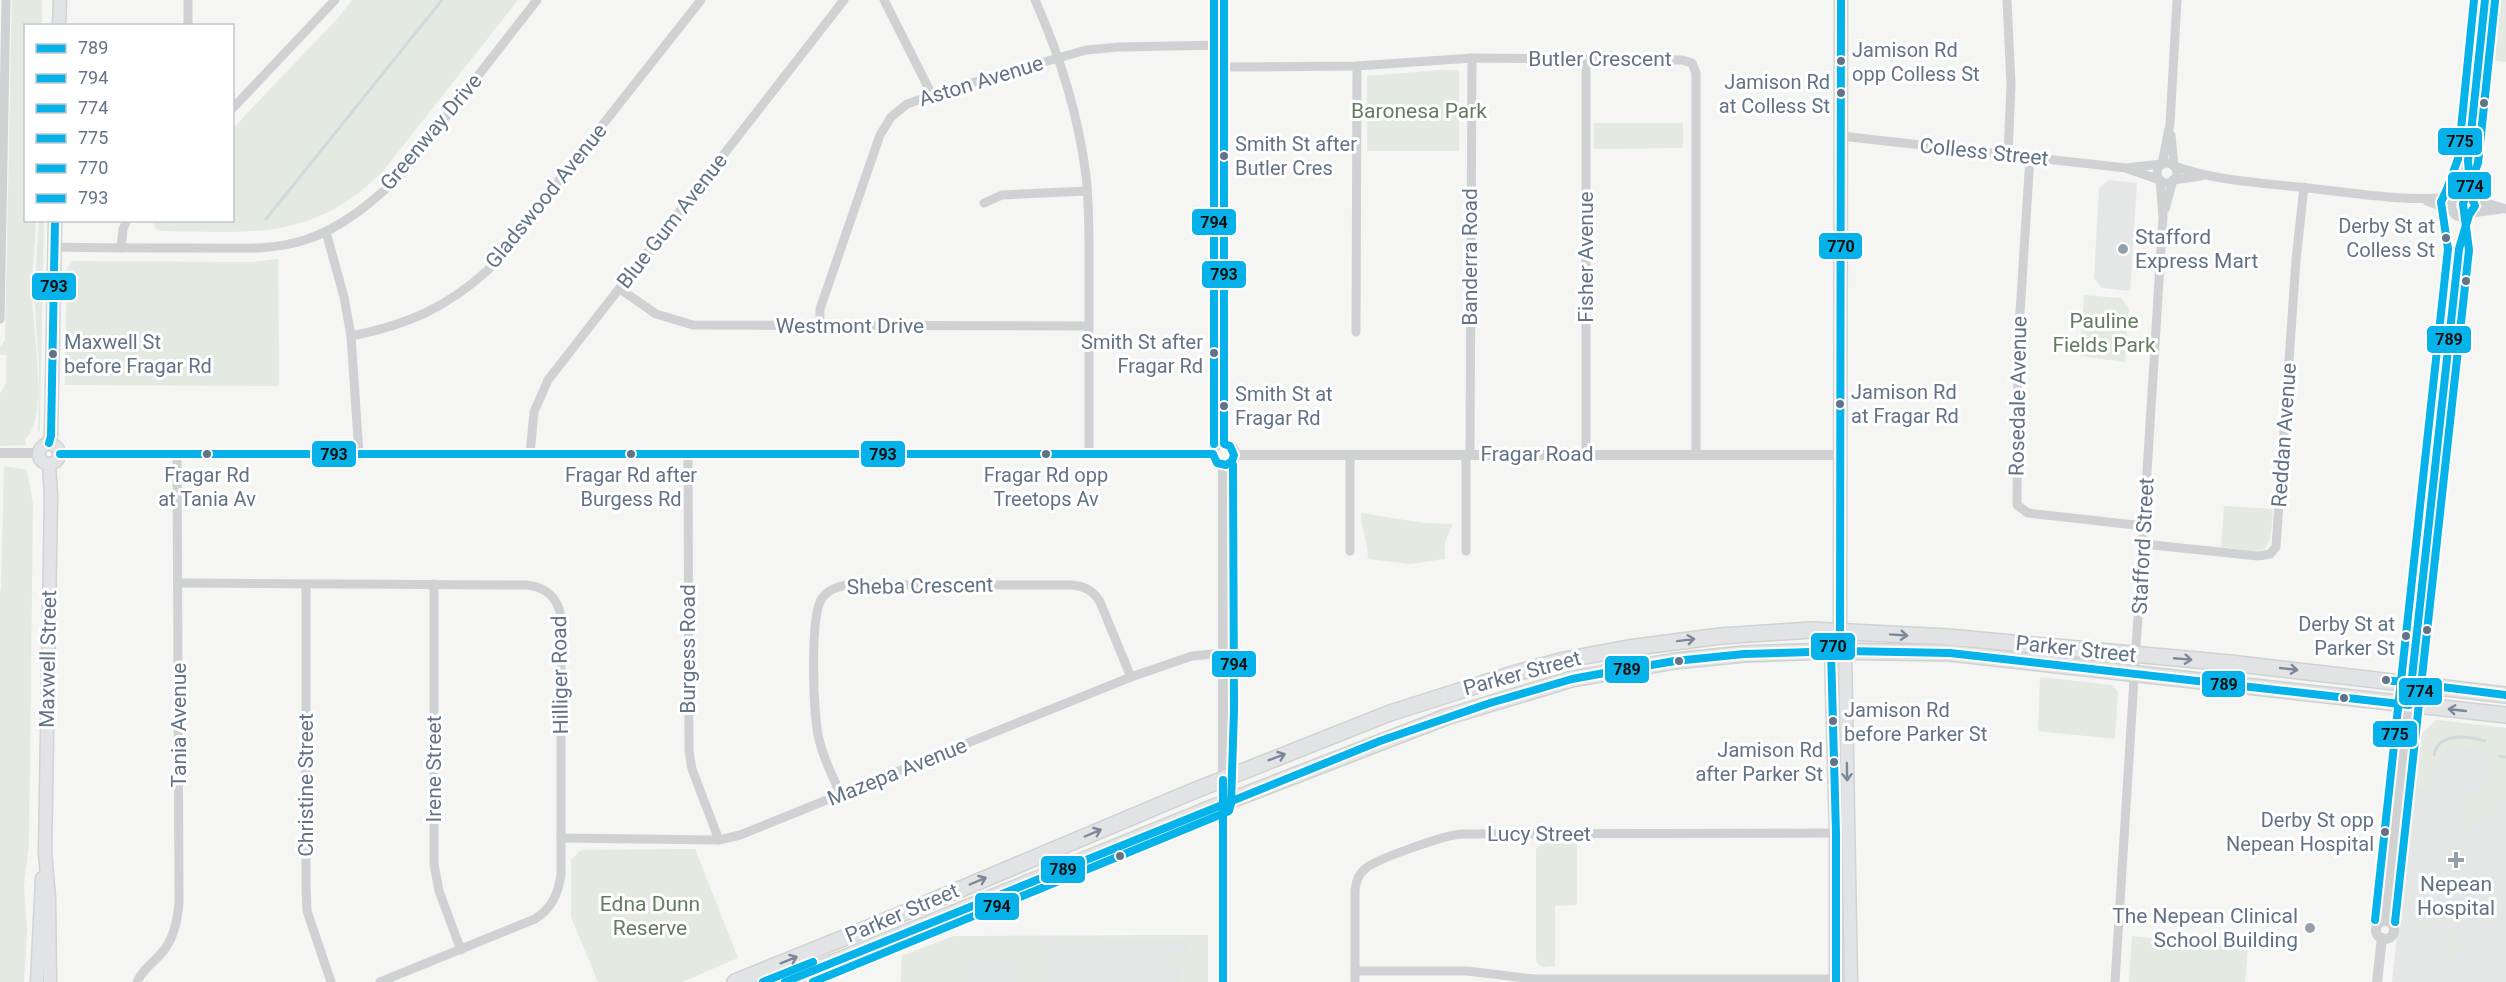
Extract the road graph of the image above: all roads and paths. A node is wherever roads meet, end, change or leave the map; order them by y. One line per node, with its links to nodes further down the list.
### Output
1 (6, 0): 53 (street)
2 (60, 0): 15 (main road)
3 (188, 0): 16 (street)
4 (335, 0): 24 (street)
5 (537, 0): 48 (street, Greenway Drive)
6 (701, 0): 57 (street, Gladswood Avenue)
7 (844, 0): 52 (street, Blue Gum Avenue)
8 (884, 0): 23 (street)
9 (1035, 0): 18 (street)
10 (1224, 0): 17 (street)
11 (1841, 0): 26 (main road)
12 (2007, 0): 27 (street)
13 (2177, 0): 25 (street)
14 (2485, 0): 29 (street)
15 (59, 24)
16 (188, 24)
17 (1224, 45): 18 (street, Aston Avenue); 22 (street)
18 (1058, 58): 23 (street, Aston Avenue); 37 (street)
19 (1472, 58): 20 (street, Butler Crescent); 21 (street, Butler Crescent); 73 (street, Banderra Road)
20 (1586, 59): 69 (street, Fisher Avenue); 70 (street, Butler Crescent)
21 (1357, 66): 22 (street, Butler Crescent); 56 (street)
22 (1224, 68): 59 (street)
23 (932, 95): 54 (street, Aston Avenue)
24 (234, 107)
25 (2170, 124): 30 (street); 31 (street)
26 (1841, 136): 27 (street, Colless Street); 74 (main road)
27 (2008, 155): 28 (street, Colless Street)
28 (2030, 157): 32 (street, Colless Street); 77 (street, Rosedale Avenue)
29 (2468, 161): 38 (street); 39 (street)
30 (2162, 164): 31 (street); 32 (street, Colless Street); 34 (street)
31 (2174, 166): 33 (street); 35 (street)
32 (2126, 168): 34 (street, Colless Street)
33 (2203, 176): 35 (street); 36 (street)
34 (2160, 180): 35 (street); 45 (street, Stafford Street)
35 (2173, 180): 45 (street, Stafford Street)
36 (2304, 187): 40 (street); 78 (street, Reddan Avenue)
37 (1087, 190): 41 (street); 55 (street)
38 (2456, 196): 39 (street); 40 (street); 43 (street)
39 (2472, 198): 42 (street); 44 (street)
40 (2425, 200): 43 (street)
41 (984, 203)
42 (2505, 209): 44 (street)
43 (2454, 212): 44 (street); 51 (street)
44 (2470, 214): 51 (street)
45 (2163, 217): 77 (street, Stafford Street)
46 (55, 222): 49 (main road)
47 (127, 222): 50 (street)
48 (326, 232): 50 (street, Greenway Drive); 57 (street)
49 (54, 247): 50 (street, Greenway Drive); 58 (main road)
50 (121, 248)
51 (2459, 249): 90 (street)
52 (620, 288): 54 (street, Westmont Drive); 65 (street, Blue Gum Avenue)
53 (0, 319)
54 (820, 326): 55 (street, Westmont Drive)
55 (1089, 326): 67 (street)
56 (1356, 332)
57 (351, 336): 64 (street)
58 (49, 443): 61 (main road); 62 (main road)
59 (1224, 444): 68 (street); 71 (street)
60 (0, 453): 61 (street)
61 (39, 453): 75 (main road)
62 (60, 454): 63 (street); 75 (main road)
63 (177, 454): 64 (street); 81 (street, Tania Avenue)
64 (359, 454): 65 (street)
65 (530, 454): 66 (street)
66 (688, 454): 67 (street); 99 (street, Burgess Road)
67 (1089, 454): 68 (street)
68 (1213, 454): 76 (street)
69 (1586, 454): 70 (street, Fragar Road); 73 (street, Fragar Road)
70 (1696, 454): 74 (street, Fragar Road)
71 (1234, 455): 72 (street, Fragar Road); 76 (street)
72 (1350, 455): 73 (street, Fragar Road); 79 (street)
73 (1468, 455): 80 (street, Banderra Road)
74 (1840, 455): 84 (main road)
75 (49, 464): 100 (main road, Maxwell Street)
76 (1223, 465): 86 (street)
77 (2144, 526): 78 (street, Stafford Street)
78 (2143, 544): 87 (street, Stafford Street)
79 (1350, 551)
80 (1466, 552)
81 (179, 583): 82 (street, Hilliger Road); 107 (street, Tania Avenue)
82 (306, 584): 83 (street, Hilliger Road); 108 (street, Christine Street)
83 (434, 584): 98 (street, Hilliger Road); 101 (street, Irene Street)
84 (1840, 631): 85 (main road); 87 (highway, Parker Street, one-way to 87); 94 (highway, Parker Street, one-way to 84)
85 (1838, 651): 88 (highway, Parker Street); 96 (highway, Parker Street); 97 (main road)
86 (1224, 653): 89 (street, Mazepa Avenue); 94 (street)
87 (2136, 655): 88 (street, Stafford Street); 90 (highway, Parker Street, one-way to 90)
88 (2135, 675): 92 (highway, Parker Street); 114 (street, Stafford Street)
89 (1131, 677): 95 (street, Mazepa Avenue); 95 (street, Sheba Crescent)
90 (2412, 683): 91 (highway, Parker Street); 92 (street)
91 (2506, 695)
92 (2409, 705): 93 (highway, Parker Street, one-way to 92); 115 (street)
93 (2506, 715)
94 (1223, 779): 96 (street); 110 (highway, Parker Street, one-way to 94)
95 (841, 795): 99 (street, Mazepa Avenue)
96 (1221, 804): 111 (highway, Parker Street); 112 (street)
97 (1842, 833): 102 (street, Lucy Street); 103 (main road); 104 (main road)
98 (561, 838): 99 (street, Mazepa Avenue); 101 (street, Hilliger Road)
99 (718, 840)
100 (45, 853): 105 (main road, Maxwell Street); 106 (main road, Maxwell Street)
101 (461, 950): 109 (street, Hilliger Road)
102 (1355, 971): 103 (street); 113 (street, Lucy Street)
103 (1836, 980): 104 (street)
104 (1851, 981)
105 (37, 982)
106 (50, 982)
107 (137, 982)
108 (331, 982)
109 (380, 982)
110 (735, 982)
111 (784, 982)
112 (1223, 982)
113 (1355, 982)
114 (2115, 982)
115 (2377, 982)

